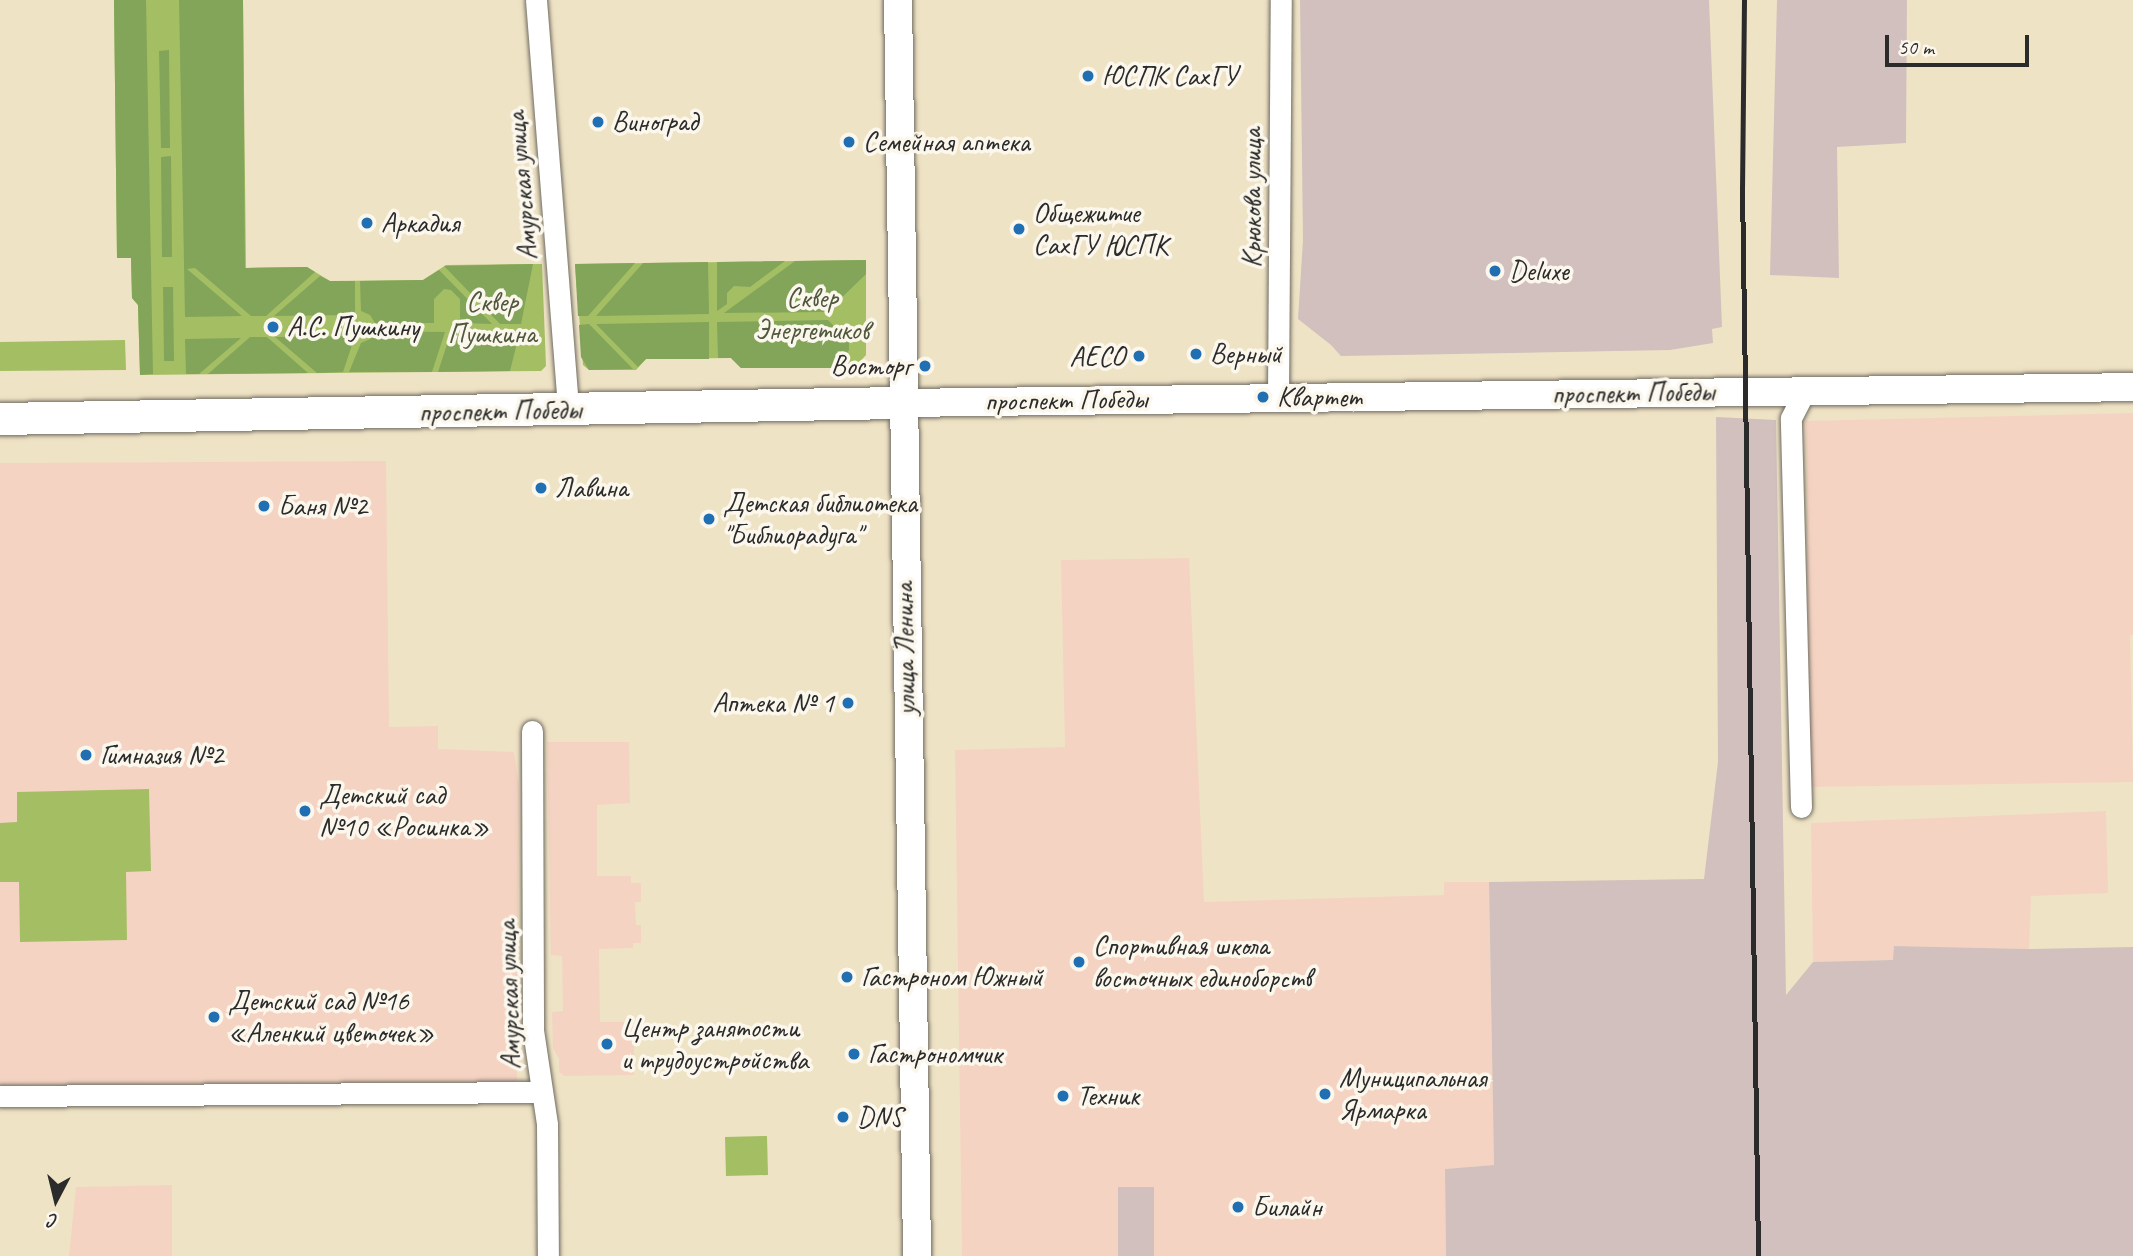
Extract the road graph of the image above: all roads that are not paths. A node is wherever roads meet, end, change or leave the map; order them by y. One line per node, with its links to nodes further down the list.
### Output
1 (536, 0): 8 (street, Амурская улица)
2 (898, 0): 7 (main road, улица Ленина)
3 (1281, 0): 6 (street, Крюкова улица)
4 (2133, 387): 5 (main road, проспект Победы)
5 (1805, 390): 6 (main road, проспект Победы); 11 (street)
6 (1278, 397): 7 (main road, проспект Победы)
7 (902, 403): 8 (main road, проспект Победы); 15 (main road, улица Ленина)
8 (568, 410): 9 (main road, проспект Победы)
9 (0, 419)
10 (532, 731): 12 (street, Амурская улица)
11 (1801, 807)
12 (542, 1092): 13 (street); 14 (street, Амурская улица)
13 (0, 1096)
14 (548, 1256)
15 (917, 1256)

